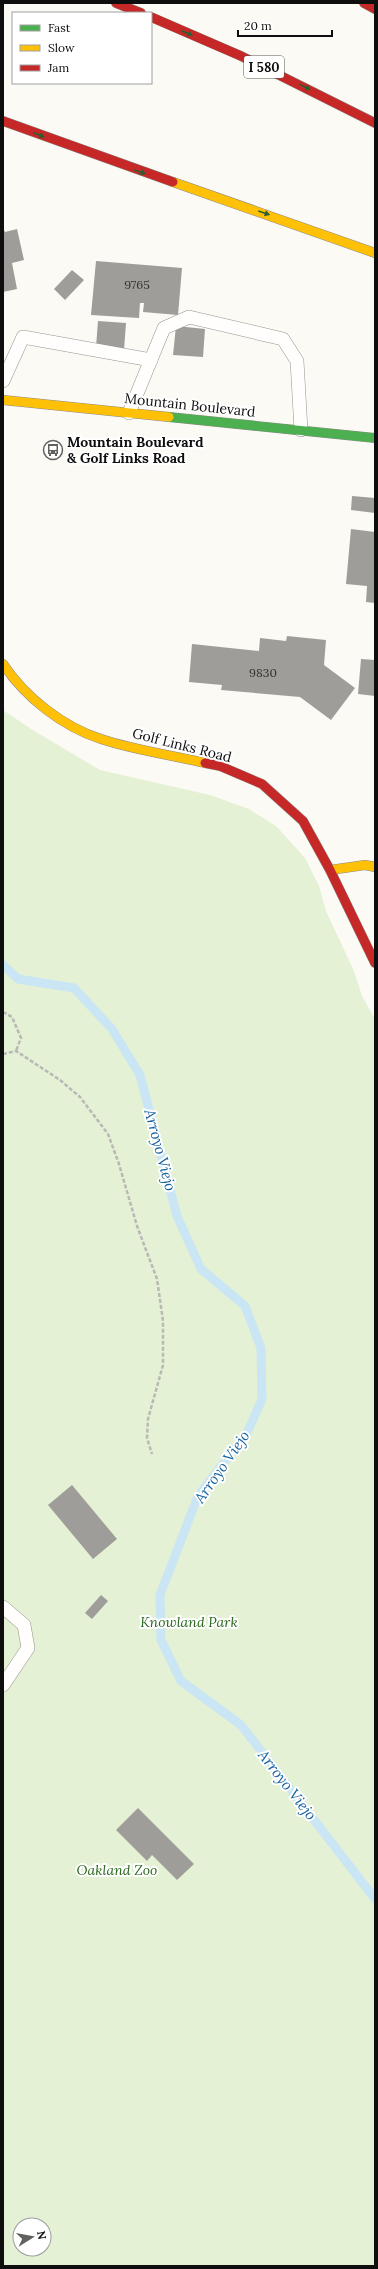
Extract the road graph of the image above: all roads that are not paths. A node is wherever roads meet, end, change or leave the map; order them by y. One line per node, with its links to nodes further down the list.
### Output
1 (116, 3): 4 (main road)
2 (364, 3): 3 (main road)
3 (375, 9)
4 (138, 12)
5 (152, 17): 7 (main road, I 580, one-way to 7)
6 (3, 121): 8 (main road, one-way to 8)
7 (375, 122)
8 (375, 253)
9 (151, 360): 10 (lane); 12 (lane); 13 (lane)
10 (3, 381)
11 (3, 400): 12 (main road, Mountain Boulevard)
12 (129, 413): 13 (main road, Mountain Boulevard)
13 (301, 430): 14 (main road, Mountain Boulevard)
14 (375, 438)
15 (3, 664): 17 (main road, Golf Links Road)
16 (375, 867): 17 (main road)
17 (330, 870): 18 (main road, Golf Links Road)
18 (375, 963)
19 (3, 1607): 20 (lane)
20 (3, 1685)

